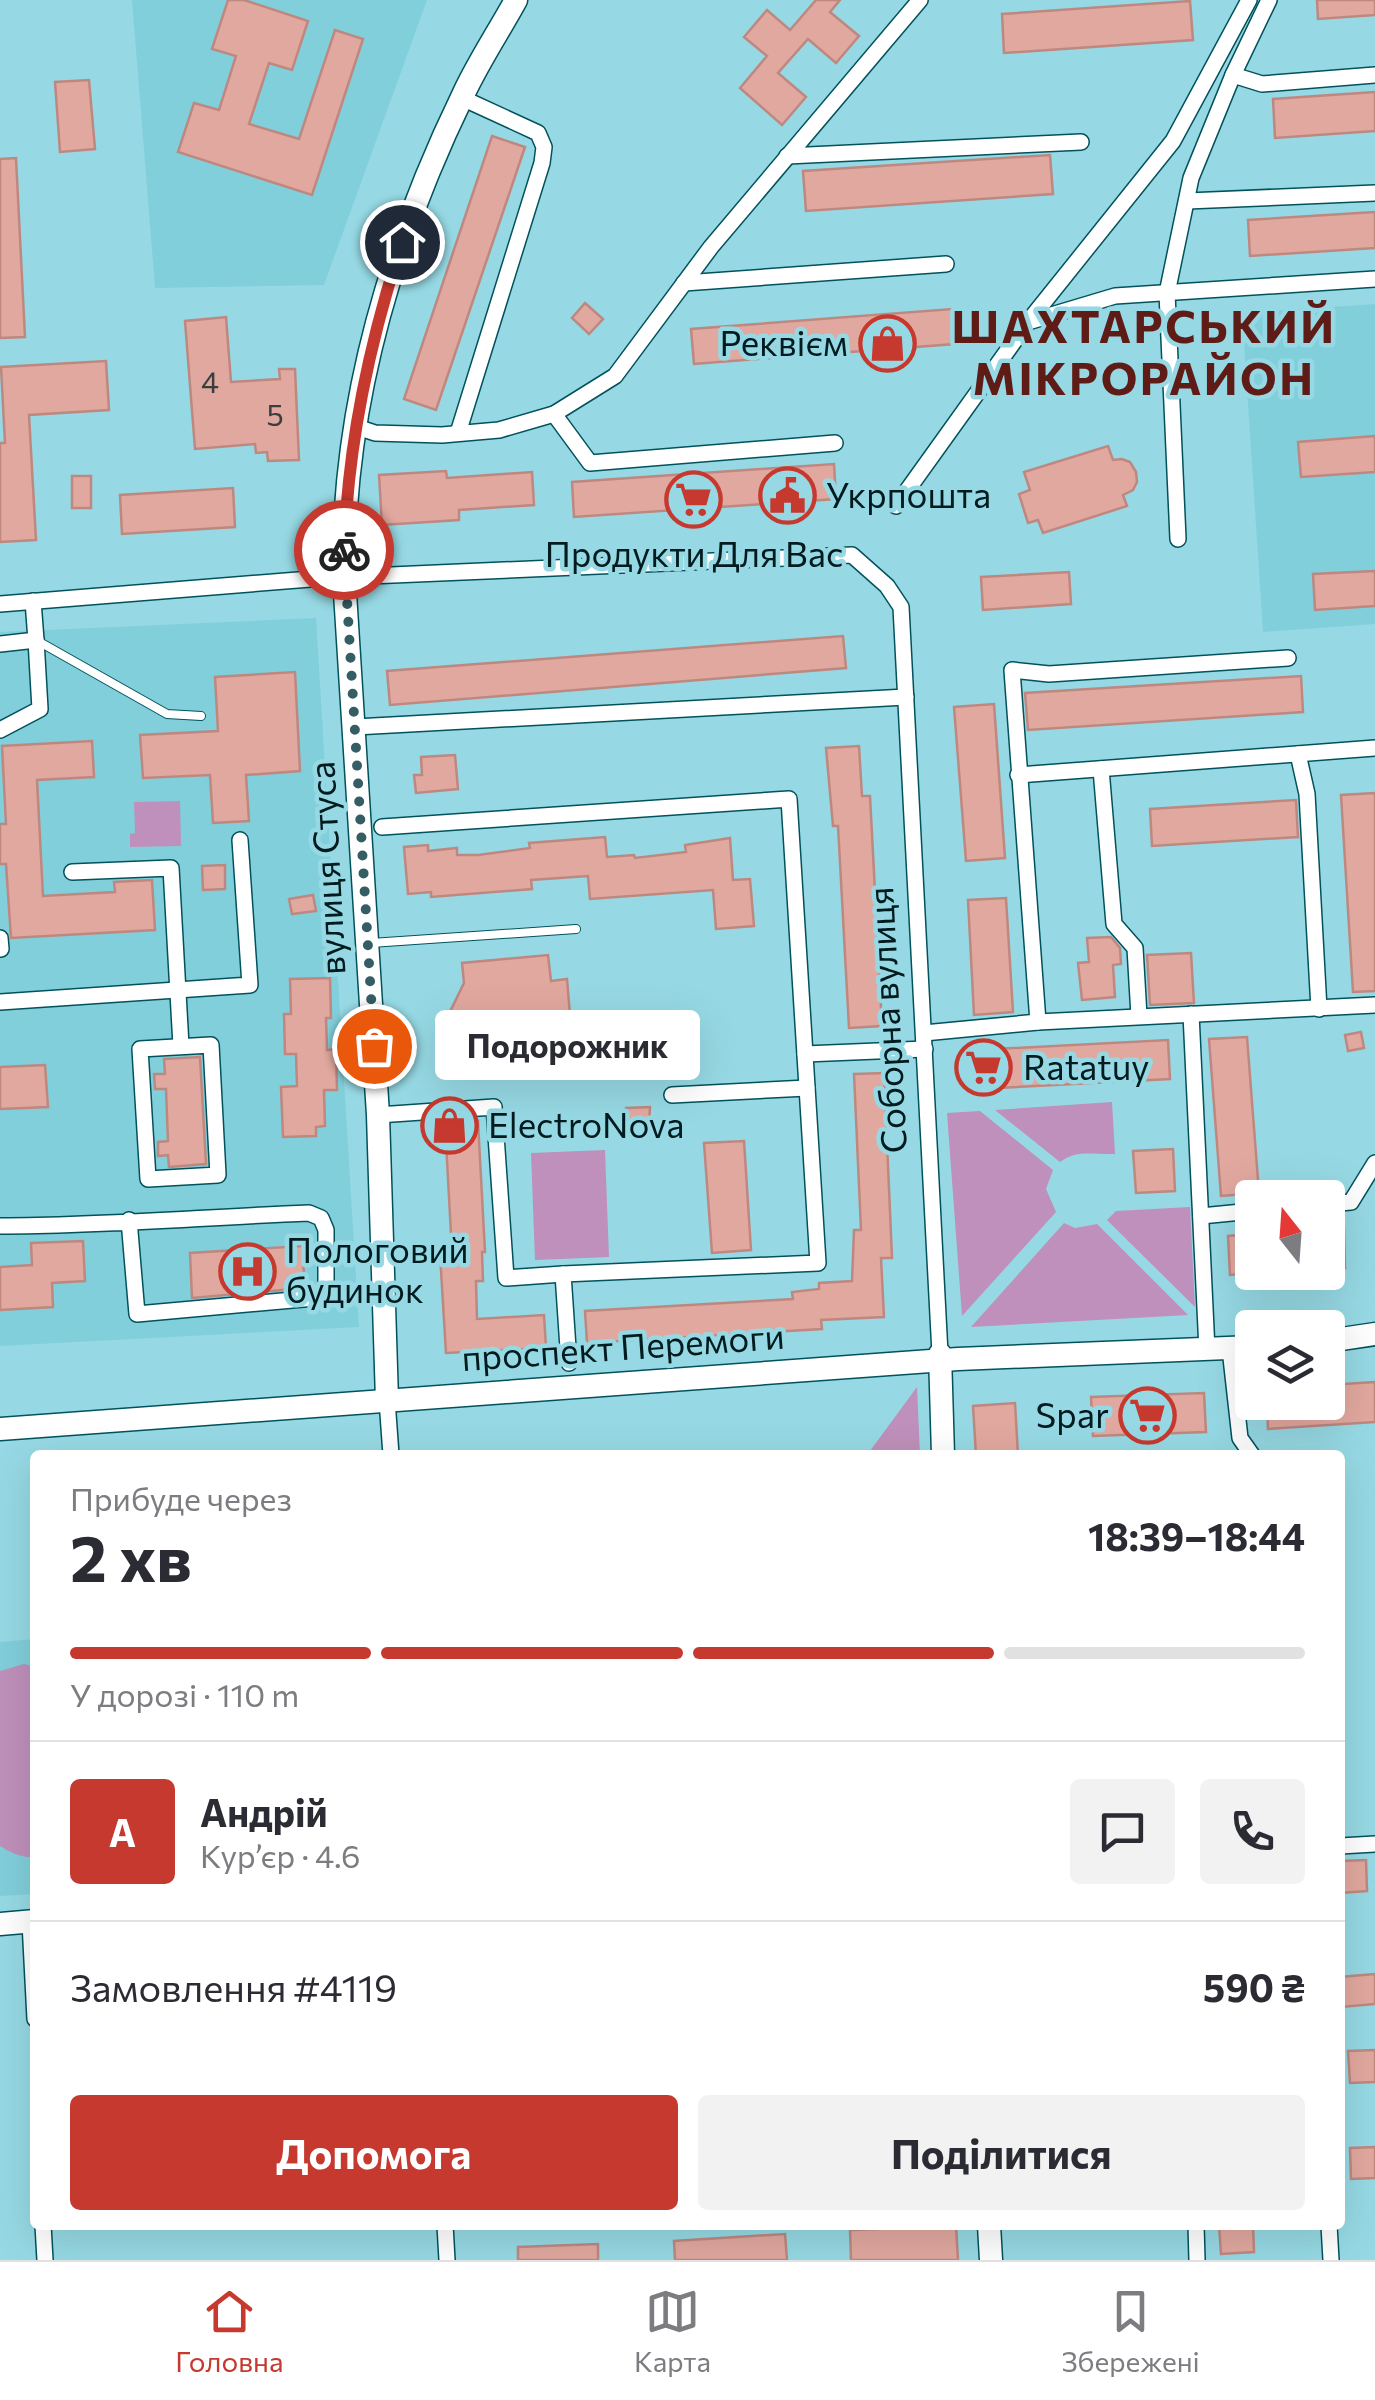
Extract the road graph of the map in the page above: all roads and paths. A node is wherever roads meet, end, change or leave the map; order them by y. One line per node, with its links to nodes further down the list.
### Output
1 (516, 0): 7 (street, вулиця Стуса)
2 (920, 0): 9 (street)
3 (1248, 0): 16 (street)
4 (1269, 0): 5 (street)
5 (1233, 75): 6 (street); 11 (street)
6 (1375, 75)
7 (462, 98): 18 (street, вулиця Стуса); 19 (street)
8 (1080, 142): 9 (street)
9 (787, 156): 14 (street)
10 (1375, 192): 11 (street)
11 (1186, 201): 15 (street)
12 (946, 264): 14 (street)
13 (1375, 279): 15 (street)
14 (684, 283): 17 (street)
15 (1167, 293): 16 (street); 22 (street)
16 (1028, 322): 21 (street)
17 (554, 414): 19 (street); 20 (street)
18 (354, 426): 19 (street); 23 (street, вулиця Стуса)
19 (458, 434)
20 (835, 443)
21 (896, 506)
22 (1178, 539)
23 (344, 577): 24 (street); 29 (street, Соборна вулиця); 31 (street, вулиця Стуса)
24 (33, 601): 25 (street); 26 (street)
25 (0, 604)
26 (36, 640): 27 (street); 30 (lane); 32 (street)
27 (0, 644)
28 (1288, 658): 36 (street)
29 (906, 697): 31 (street); 51 (street, Соборна вулиця)
30 (201, 716)
31 (354, 727): 42 (street, вулиця Стуса)
32 (0, 730)
33 (1375, 748): 34 (street)
34 (1298, 754): 35 (street); 47 (street)
35 (1101, 769): 36 (street); 49 (street)
36 (1018, 775): 50 (street)
37 (382, 827): 53 (street)
38 (240, 840): 44 (street)
39 (72, 872): 44 (street)
40 (576, 929): 42 (lane)
41 (0, 938): 43 (street)
42 (367, 944): 56 (street, вулиця Стуса)
43 (1, 948)
44 (176, 991): 45 (street); 52 (street)
45 (0, 1002)
46 (1375, 1005): 47 (street)
47 (1319, 1009): 48 (street)
48 (1192, 1014): 49 (street); 60 (street)
49 (1139, 1016): 50 (street)
50 (1038, 1022): 51 (street)
51 (925, 1041): 53 (street); 67 (street, Соборна вулиця)
52 (181, 1046): 52 (street)
53 (805, 1054): 54 (street)
54 (808, 1088): 55 (street); 63 (street)
55 (672, 1094)
56 (378, 1115): 63 (street); 69 (street, вулиця Стуса)
57 (1375, 1163): 58 (street)
58 (1345, 1203)
59 (1235, 1213): 60 (street)
60 (1201, 1216): 66 (street)
61 (129, 1220): 61 (street); 62 (street)
62 (0, 1226)
63 (563, 1274): 68 (street)
64 (1375, 1334): 65 (street)
65 (1345, 1338)
66 (1230, 1349): 67 (street, проспект Перемоги); 73 (street)
67 (940, 1357): 69 (street, проспект Перемоги); 72 (street, Соборна вулиця)
68 (569, 1364)
69 (387, 1400): 70 (street, проспект Перемоги); 71 (street, вулиця Стуса)
70 (0, 1429)
71 (391, 1450)
72 (943, 1450)
73 (1248, 1450)
74 (1375, 1844): 75 (street)
75 (1345, 1846)
76 (30, 1922): 77 (street)
77 (0, 1924)
78 (44, 2230): 83 (street)
79 (445, 2230): 84 (street)
80 (989, 2230): 85 (street)
81 (1196, 2230): 86 (street)
82 (1330, 2230): 87 (street)
83 (45, 2260)
84 (447, 2260)
85 (991, 2260)
86 (1196, 2260)
87 (1332, 2260)

